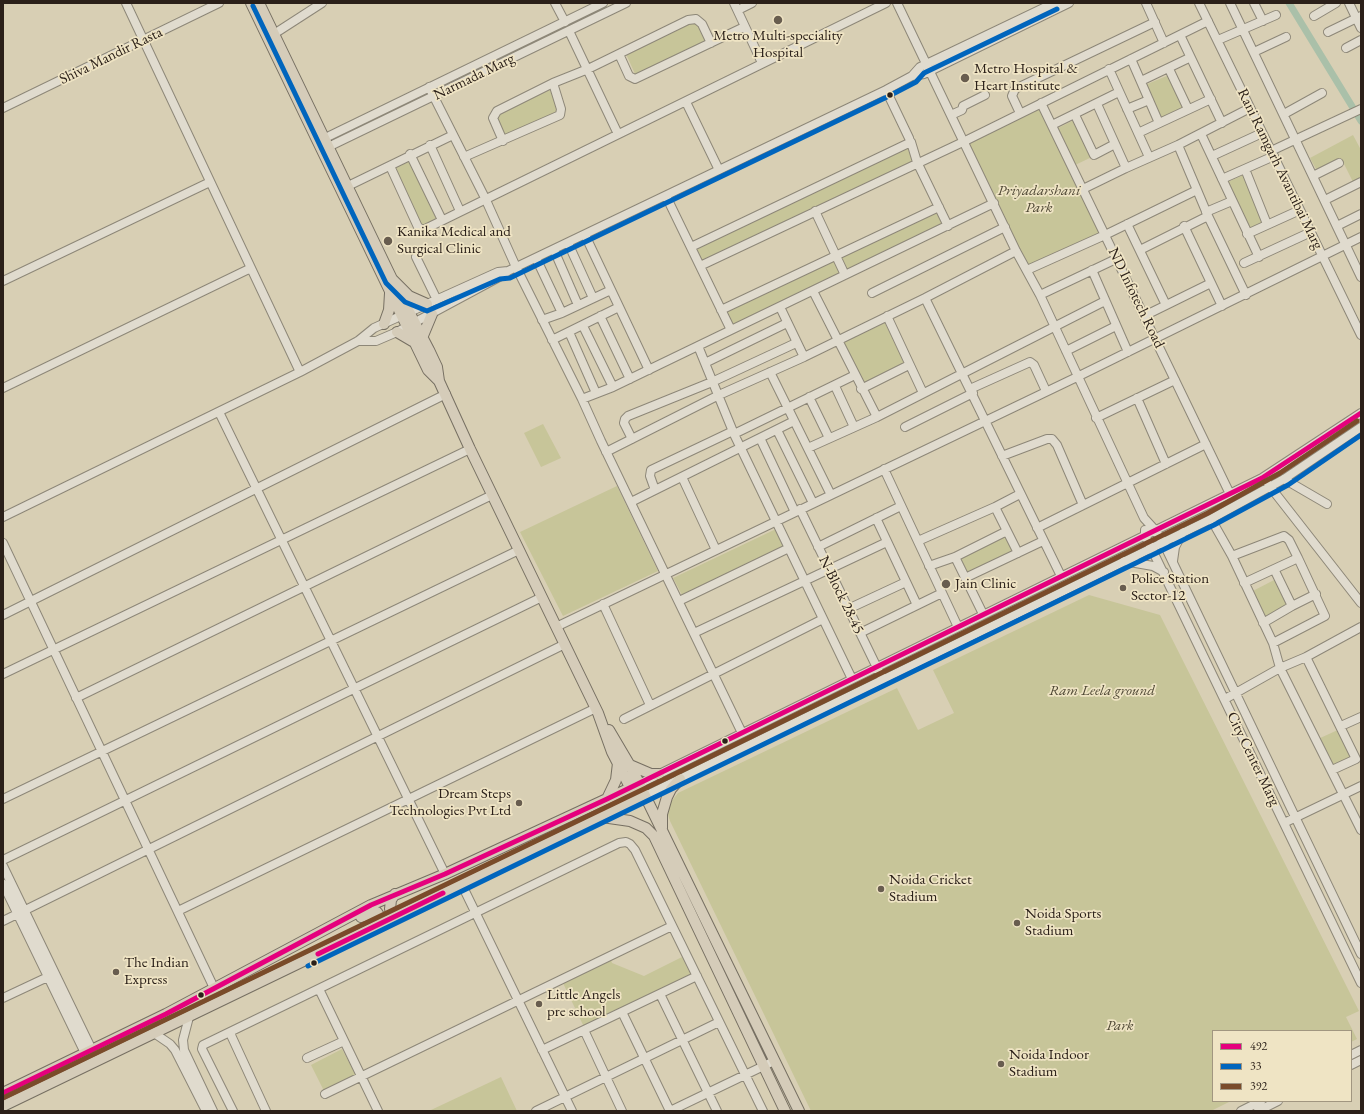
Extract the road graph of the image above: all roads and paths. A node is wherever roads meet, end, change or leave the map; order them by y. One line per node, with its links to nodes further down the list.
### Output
1 (126, 3): 36 (street)
2 (219, 3): 36 (street, Shiva Mandir Rasta)
3 (251, 3): 85 (main road)
4 (259, 3): 33 (main road)
5 (322, 3): 33 (street)
6 (555, 3): 26 (street)
7 (603, 3): 26 (street, Narmada Marg)
8 (626, 3): 31 (street, Narmada Marg)
9 (752, 3): 20 (street)
10 (886, 3): 46 (street)
11 (897, 3): 47 (street)
12 (1054, 3): 47 (street)
13 (1069, 3): 47 (street)
14 (1146, 3): 27 (street)
15 (1199, 3): 24 (street, Rani Ramgarh Avantibai Marg)
16 (1230, 3): 30 (street)
17 (1254, 3): 25 (street)
18 (1336, 3): 22 (street)
19 (1349, 3): 23 (street)
20 (736, 7): 28 (street)
21 (1276, 15): 25 (street)
22 (1314, 16)
23 (1359, 17): 29 (street); 32 (street)
24 (1208, 21): 34 (street); 37 (street, Rani Ramgarh Avantibai Marg)
25 (1263, 21): 30 (street)
26 (565, 22): 53 (street, Narmada Marg)
27 (1155, 22): 40 (street); 69 (street)
28 (744, 27): 39 (street); 46 (street)
29 (1361, 28)
30 (1243, 29): 37 (street); 42 (street)
31 (569, 31): 48 (street); 58 (street, Narmada Marg)
32 (1328, 32)
33 (274, 34): 85 (main road)
34 (1180, 35): 40 (street); 44 (street)
35 (1286, 37): 42 (street)
36 (144, 40): 64 (street, Shiva Mandir Rasta); 102 (street)
37 (1218, 40): 65 (street, Rani Ramgarh Avantibai Marg)
38 (1361, 40): 41 (street)
39 (711, 43): 43 (street); 43 (street)
40 (1164, 43): 45 (street)
41 (1346, 48)
42 (1254, 52): 70 (street)
43 (619, 54): 48 (street)
44 (1189, 58): 49 (street); 59 (street)
45 (1131, 59): 50 (street); 51 (street)
46 (762, 63): 61 (street)
47 (929, 68): 54 (street); 72 (street)
48 (588, 69): 52 (street); 78 (street)
49 (1169, 69): 51 (street); 66 (street)
50 (1109, 70): 55 (street); 62 (street)
51 (1141, 81): 60 (street)
52 (553, 84): 83 (street); 83 (street)
53 (429, 87): 58 (street); 85 (street, Narmada Marg)
54 (886, 90): 81 (street); 99 (street)
55 (1119, 92): 63 (street); 68 (street)
56 (1322, 93): 70 (street)
57 (985, 95): 72 (street)
58 (434, 96): 80 (street); 85 (street, Narmada Marg)
59 (1211, 99): 66 (street); 74 (street)
60 (1149, 100): 68 (street); 73 (street)
61 (686, 102): 78 (street); 99 (street)
62 (1041, 103): 69 (street); 75 (street, ND Infotech Road)
63 (1097, 104): 71 (street); 86 (street)
64 (3, 108)
65 (1250, 108): 74 (street); 77 (street, Rani Ramgarh Avantibai Marg)
66 (1188, 109): 73 (street)
67 (1361, 109): 82 (street)
68 (1127, 110): 76 (street)
69 (1020, 113): 84 (street)
70 (1284, 114): 82 (street)
71 (1075, 115): 75 (street); 86 (street)
72 (951, 116): 84 (street)
73 (1159, 123): 76 (street)
74 (1222, 123): 79 (street)
75 (1052, 126): 105 (street, ND Infotech Road)
76 (1138, 133): 93 (street)
77 (1262, 133): 89 (street, Rani Ramgarh Avantibai Marg); 91 (street)
78 (618, 134): 108 (street)
79 (1201, 134): 87 (street); 91 (street)
80 (453, 135): 88 (street); 92 (street)
81 (909, 138)
82 (1296, 139): 89 (street); 100 (street)
83 (503, 141): 92 (street)
84 (963, 142): 94 (street); 111 (street)
85 (324, 144): 104 (main road); 153 (main road)
86 (1115, 144): 97 (street)
87 (1178, 145): 93 (street); 106 (street)
88 (430, 146): 90 (street); 114 (street)
89 (1273, 153): 98 (street); 113 (street, Rani Ramgarh Avantibai Marg)
90 (410, 154): 96 (street); 118 (street)
91 (1212, 156): 101 (street)
92 (464, 157): 108 (street)
93 (1149, 157): 97 (street)
94 (918, 162): 112 (street); 115 (street); 132 (street)
95 (1339, 163): 100 (street)
96 (390, 166): 104 (street); 118 (street)
97 (1126, 168): 105 (street)
98 (1246, 169): 101 (street); 120 (street)
99 (718, 170): 107 (street)
100 (1313, 176): 109 (street)
101 (1222, 179): 110 (street)
102 (210, 182): 144 (street); 151 (street)
103 (1361, 182): 109 (street)
104 (348, 186): 150 (main road)
105 (1083, 189): 128 (street, ND Infotech Road)
106 (1197, 190): 116 (street); 119 (street)
107 (666, 196): 127 (street); 132 (street)
108 (484, 198): 114 (street); 145 (street)
109 (1325, 200): 123 (street)
110 (1232, 201): 116 (street); 126 (street)
111 (994, 204): 121 (street); 124 (street)
112 (939, 207): 121 (street); 137 (street)
113 (1300, 210): 120 (street); 125 (street, Rani Ramgarh Avantibai Marg)
114 (460, 211): 118 (street)
115 (815, 211): 137 (street); 143 (street)
116 (1207, 214): 122 (street); 157 (street)
117 (1361, 214): 123 (street)
118 (442, 220)
119 (1127, 224): 128 (street); 134 (street)
120 (1267, 224): 126 (street)
121 (948, 226): 148 (street)
122 (1184, 226): 134 (street); 152 (street)
123 (1337, 226): 131 (street)
124 (1005, 227): 135 (street); 156 (street)
125 (1311, 232): 136 (street, Rani Ramgarh Avantibai Marg); 139 (street)
126 (1247, 234): 139 (street)
127 (585, 235): 130 (street); 154 (street)
128 (1105, 235): 141 (street, ND Infotech Road); 146 (street)
129 (1361, 237): 131 (street)
130 (568, 243): 133 (street); 159 (street)
131 (1345, 244): 136 (street); 149 (street)
132 (691, 248): 143 (street)
133 (554, 250): 140 (street); 165 (street)
134 (1140, 250): 164 (street)
135 (1016, 252): 146 (street); 160 (street)
136 (1322, 255): 157 (street); 186 (street, Rani Ramgarh Avantibai Marg)
137 (836, 256): 148 (street); 169 (street)
138 (416, 257): 161 (street)
139 (1259, 257): 142 (street)
140 (536, 258): 145 (street); 170 (street)
141 (1116, 259): 147 (street); 175 (street, ND Infotech Road)
142 (1244, 263)
143 (700, 266): 169 (street)
144 (251, 268): 200 (street); 210 (street)
145 (512, 269): 161 (street); 172 (street); 176 (street)
146 (1027, 270): 158 (street)
147 (1092, 270): 158 (street); 162 (street)
148 (845, 275): 155 (street)
149 (1361, 277)
150 (392, 279): 163 (main road); 171 (main road)
151 (3, 281)
152 (1211, 282): 164 (street); 167 (street)
153 (390, 290): 171 (main road); 178 (main road)
154 (611, 290): 159 (street); 168 (street)
155 (813, 291): 166 (street); 190 (street)
156 (872, 293)
157 (1246, 294): 167 (street)
158 (1040, 295): 182 (street)
159 (593, 298): 165 (street)
160 (925, 298): 174 (street); 202 (street)
161 (437, 300): 163 (street)
162 (1105, 301): 181 (street); 182 (street)
163 (427, 304): 171 (street)
164 (1166, 305): 175 (street)
165 (578, 306): 170 (street)
166 (780, 306): 177 (street); 183 (street)
167 (1222, 306): 187 (street)
168 (619, 307): 173 (street); 199 (street)
169 (721, 310): 183 (street)
170 (562, 313): 176 (street)
171 (406, 314): 178 (street); 179 (main road)
172 (432, 314): 179 (street); 188 (main road)
173 (600, 316): 180 (street); 205 (street)
174 (887, 316): 190 (street); 198 (street)
175 (1144, 316): 187 (street, ND Infotech Road)
176 (542, 320): 189 (street)
177 (787, 323): 192 (street); 197 (street)
178 (384, 324): 191 (street)
179 (411, 325): 184 (street); 188 (main road)
180 (583, 326): 185 (street); 209 (street)
181 (1116, 326): 194 (street); 195 (street)
182 (1055, 327): 194 (street); 202 (street)
183 (731, 330): 193 (street)
184 (397, 332): 188 (main road); 191 (street)
185 (569, 332): 189 (street); 214 (street)
186 (1360, 332)
187 (1155, 339): 195 (street); 206 (street, ND Infotech Road)
188 (418, 340): 216 (main road)
189 (552, 340): 219 (street)
190 (837, 340): 196 (street); 203 (street)
191 (358, 341): 200 (street)
192 (796, 343): 196 (street); 207 (street)
193 (698, 346): 197 (street); 199 (street)
194 (1066, 351): 204 (street)
195 (1128, 352): 204 (street)
196 (804, 357): 201 (street)
197 (705, 363): 207 (street)
198 (909, 365): 211 (street); 215 (street)
199 (649, 370): 205 (street)
200 (300, 372): 222 (street)
201 (770, 372): 217 (street); 221 (street)
202 (963, 374): 212 (street); 215 (street)
203 (855, 375): 208 (street); 211 (street)
204 (1077, 377): 213 (street); 225 (street)
205 (630, 379): 209 (street)
206 (1175, 380): 220 (street); 236 (street, ND Infotech Road)
207 (712, 382): 217 (street); 235 (street)
208 (835, 386): 218 (street); 228 (street)
209 (613, 387): 214 (street)
210 (3, 388)
211 (861, 388): 224 (street)
212 (971, 391): 213 (street); 226 (street); 229 (street)
213 (1046, 392): 226 (street)
214 (596, 393): 219 (street)
215 (923, 393): 224 (street)
216 (446, 394): 239 (main road); 249 (street)
217 (719, 396): 232 (street); 235 (street)
218 (809, 397): 221 (street); 234 (street)
219 (582, 398): 240 (street)
220 (1137, 398): 225 (street); 242 (street)
221 (788, 408): 227 (street); 232 (street)
222 (219, 412): 249 (street); 262 (street)
223 (1361, 412): 245 (street)
224 (877, 417): 228 (street)
225 (1096, 418): 247 (street)
226 (986, 420): 241 (street); 243 (street)
227 (794, 421): 231 (street); 238 (street)
228 (854, 427): 234 (street)
229 (905, 427)
230 (1361, 427): 246 (street)
231 (777, 430): 233 (street); 256 (street)
232 (733, 432): 237 (street); 250 (street)
233 (760, 438): 237 (street); 261 (street, N-Block 28-45)
234 (829, 438): 238 (street)
235 (632, 439): 240 (street)
236 (1206, 444): 242 (street); 252 (street, ND Infotech Road)
237 (741, 448): 244 (street); 265 (street)
238 (808, 448): 254 (street)
239 (470, 450): 253 (main road); 272 (street)
240 (606, 452): 255 (street)
241 (1002, 456): 251 (street); 258 (street)
242 (1166, 464): 247 (street)
243 (884, 469): 254 (street); 259 (street)
244 (682, 477): 250 (street); 282 (street)
245 (1262, 478): 248 (street); 252 (street)
246 (1284, 479): 248 (street); 257 (street)
247 (1127, 483): 258 (street); 266 (street)
248 (1270, 487): 264 (street); 305 (street)
249 (256, 489): 272 (street); 303 (street)
250 (655, 490): 255 (street)
251 (1020, 494): 260 (street); 267 (street)
252 (1230, 494): 268 (street)
253 (492, 495): 281 (main road); 299 (street)
254 (831, 495): 256 (street)
255 (631, 502): 293 (street)
256 (813, 503): 261 (street)
257 (1327, 504)
258 (1083, 505): 267 (street)
259 (901, 506): 263 (street); 273 (street)
260 (995, 507): 269 (street); 273 (street)
261 (798, 511): 265 (street); 278 (street, N-Block 28-45)
262 (3, 517)
263 (876, 518): 275 (street); 278 (street)
264 (1211, 519): 270 (street); 284 (street)
265 (776, 521): 280 (street); 282 (street)
266 (1146, 521): 268 (street, City Center Marg); 271 (street)
267 (1038, 528): 274 (street)
268 (1155, 530): 271 (street); 276 (street, City Center Marg)
269 (1007, 531): 283 (street); 285 (street)
270 (1183, 532): 276 (street); 288 (street)
271 (1145, 535): 279 (street, City Center Marg); 294 (street)
272 (281, 540): 299 (street); 322 (street)
273 (918, 541): 289 (street)
274 (1043, 541): 283 (street); 294 (street)
275 (887, 542): 291 (street); 297 (street)
276 (1163, 542): 279 (street); 288 (street, City Center Marg)
277 (3, 543): 303 (street)
278 (818, 546): 291 (street, N-Block 28-45)
279 (1152, 547): 287 (street); 292 (street, City Center Marg)
280 (789, 548): 296 (street); 304 (street)
281 (519, 550): 302 (main road); 319 (street)
282 (716, 550): 293 (street)
283 (1018, 553): 295 (street)
284 (1232, 556): 286 (street); 298 (street)
285 (955, 557): 289 (street); 295 (street)
286 (1298, 558): 290 (street); 301 (street)
287 (1124, 561): 292 (street); 329 (street)
288 (1173, 561): 331 (street, City Center Marg)
289 (929, 566): 300 (street)
290 (1274, 569): 298 (street); 308 (street)
291 (830, 570): 296 (street); 309 (street, N-Block 28-45)
292 (1164, 572): 333 (street, City Center Marg)
293 (666, 574): 304 (street); 306 (street)
294 (1061, 576): 310 (street)
295 (965, 578): 310 (street)
296 (805, 582): 312 (street); 317 (street)
297 (906, 582): 307 (street); 309 (street)
298 (1244, 583): 313 (street)
299 (304, 587): 319 (street); 332 (street)
300 (942, 593): 307 (street); 315 (street)
301 (1316, 594): 308 (street); 320 (street)
302 (542, 597): 314 (main road); 330 (street)
303 (30, 601): 311 (street); 322 (street)
304 (678, 601): 317 (street)
305 (1361, 603)
306 (603, 604): 314 (street); 334 (street)
307 (917, 605): 318 (street)
308 (1292, 606): 313 (street)
309 (848, 609): 318 (street, N-Block 28-45)
310 (983, 614): 315 (street)
311 (3, 615)
312 (823, 619): 327 (street); 328 (street)
313 (1263, 623): 320 (street)
314 (556, 626): 321 (main road)
315 (958, 626): 324 (street)
316 (1361, 627): 323 (street)
317 (694, 633): 327 (street)
318 (860, 633): 324 (street, N-Block 28-45)
319 (331, 641): 330 (street); 341 (street)
320 (1273, 643): 325 (street)
321 (565, 644): 335 (main road); 340 (street)
322 (54, 650): 326 (street); 332 (street)
323 (1306, 657): 325 (street); 338 (street)
324 (876, 667): 328 (street); 329 (street, N-Block 28-45)
325 (1280, 668): 331 (street); 345 (street)
326 (3, 674)
327 (714, 674): 334 (street); 339 (street)
328 (852, 679): 339 (street)
329 (883, 680): 347 (street)
330 (354, 689): 340 (street); 355 (street)
331 (1236, 694): 333 (street); 357 (street, City Center Marg)
332 (76, 698): 341 (street)
333 (1225, 699): 359 (street, City Center Marg)
334 (650, 705): 337 (street)
335 (597, 711): 343 (main road); 344 (main road); 353 (street)
336 (1361, 717): 338 (street)
337 (624, 719)
338 (1341, 726): 342 (street)
339 (742, 733): 346 (street)
340 (377, 737): 353 (street); 362 (street)
341 (102, 751): 352 (street); 355 (street)
342 (1358, 757): 345 (street)
343 (618, 762): 348 (main road); 354 (main road)
344 (630, 765): 346 (main road); 348 (main road)
345 (1332, 770): 350 (street)
346 (659, 774): 348 (street)
347 (680, 779): 351 (street); 360 (main road)
348 (635, 786): 351 (main road); 354 (main road)
349 (1361, 786): 350 (street)
350 (1344, 794): 357 (street); 358 (street)
351 (641, 798): 356 (main road); 360 (main road)
352 (3, 799)
353 (408, 799): 365 (street); 369 (street)
354 (607, 799): 365 (main road)
355 (125, 800): 362 (street); 363 (street)
356 (601, 817): 367 (main road); 405 (main road)
357 (1295, 817): 359 (street); 377 (street, City Center Marg)
358 (1359, 821): 361 (street)
359 (1284, 823): 380 (street, City Center Marg)
360 (662, 830): 402 (main road)
361 (1361, 830)
362 (148, 849): 369 (street); 370 (street)
363 (3, 860)
364 (3, 866): 370 (street)
365 (445, 874): 368 (main road)
366 (3, 884): 370 (street)
367 (462, 884): 371 (main road); 372 (street)
368 (395, 894): 371 (main road); 373 (main road)
369 (178, 911): 381 (street)
370 (21, 912): 374 (street); 378 (street)
371 (404, 912): 376 (main road)
372 (476, 913): 375 (street); 382 (street); 385 (street)
373 (353, 915): 376 (main road); 381 (main road)
374 (3, 921)
375 (672, 926): 379 (street); 385 (street)
376 (374, 927): 387 (main road)
377 (1361, 954)
378 (51, 975): 384 (street); 398 (street)
379 (697, 976): 383 (street); 388 (street)
380 (1361, 983)
381 (214, 988): 398 (main road)
382 (319, 989): 391 (street); 392 (street)
383 (660, 994): 386 (street); 393 (street)
384 (3, 998)
385 (518, 1001): 396 (street); 407 (street)
386 (622, 1012): 389 (street); 401 (street)
387 (189, 1017): 390 (main road); 394 (street)
388 (719, 1022): 393 (street); 406 (street)
389 (584, 1030): 396 (street); 408 (street)
390 (154, 1033): 395 (street); 416 (main road)
391 (230, 1033): 418 (street); 419 (street)
392 (344, 1040): 400 (street); 407 (street)
393 (682, 1040): 401 (street); 410 (street)
394 (183, 1043): 395 (street); 415 (street)
395 (172, 1047): 415 (street)
396 (542, 1050): 412 (street)
397 (1361, 1050): 399 (street)
398 (88, 1052): 409 (main road)
399 (1352, 1054)
400 (308, 1058)
401 (644, 1059): 408 (street); 424 (street)
402 (774, 1060): 405 (street); 428 (main road)
403 (1361, 1060): 404 (street)
404 (1352, 1064)
405 (764, 1066): 406 (street); 427 (main road)
406 (745, 1075): 410 (street); 426 (street)
407 (362, 1077): 411 (street); 420 (street)
408 (606, 1077): 412 (street); 423 (street)
409 (3, 1093)
410 (708, 1093): 424 (street); 425 (street)
411 (325, 1094)
412 (565, 1097): 421 (street); 422 (street)
413 (1259, 1102): 429 (street)
414 (1276, 1102): 430 (street)
415 (206, 1105): 417 (street)
416 (3, 1106)
417 (213, 1111)
418 (233, 1111)
419 (266, 1111)
420 (378, 1111)
421 (536, 1111)
422 (572, 1111)
423 (622, 1111)
424 (670, 1111)
425 (716, 1111)
426 (763, 1111)
427 (785, 1111)
428 (800, 1111)
429 (1241, 1111)
430 (1258, 1111)

